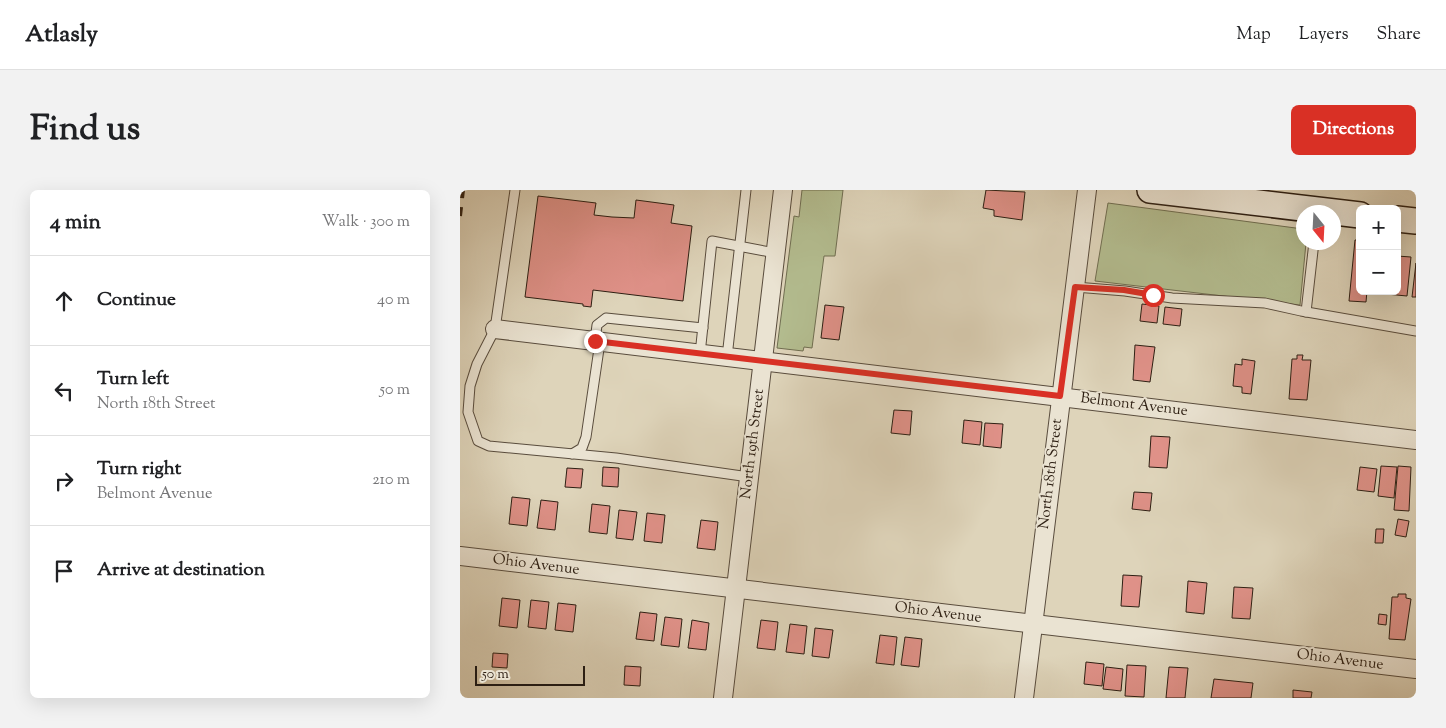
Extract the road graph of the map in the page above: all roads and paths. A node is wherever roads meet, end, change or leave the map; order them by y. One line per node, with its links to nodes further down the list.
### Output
1 (515, 190): 18 (lane)
2 (746, 190): 12 (lane)
3 (782, 190): 14 (street, North 19th Street)
4 (1087, 190): 15 (street, North 18th Street)
5 (1150, 190): 6 (main road)
6 (1266, 197): 7 (main road)
7 (1296, 205)
8 (1341, 213): 9 (main road)
9 (1356, 215)
10 (1401, 219): 11 (main road)
11 (1416, 221)
12 (739, 248): 14 (lane); 17 (lane); 22 (lane)
13 (1313, 250): 16 (lane)
14 (775, 253): 23 (street, North 19th Street)
15 (1075, 287): 16 (lane); 24 (street, North 18th Street)
16 (1306, 312): 19 (lane)
17 (703, 328): 20 (lane); 21 (lane)
18 (495, 329): 20 (street, Belmont Avenue); 26 (lane)
19 (1416, 331)
20 (598, 341): 21 (street, Belmont Avenue); 26 (lane)
21 (700, 354): 22 (street, Belmont Avenue)
22 (727, 357): 23 (street, Belmont Avenue)
23 (762, 360): 24 (street, Belmont Avenue); 27 (street, North 19th Street)
24 (1060, 396): 25 (street, Belmont Avenue); 30 (street, North 18th Street)
25 (1416, 440)
26 (571, 454): 27 (lane)
27 (749, 477): 29 (street, North 19th Street)
28 (460, 556): 29 (street, Ohio Avenue)
29 (736, 589): 30 (street, Ohio Avenue); 32 (street, North 19th Street)
30 (1032, 624): 31 (street, Ohio Avenue); 33 (street, North 18th Street)
31 (1416, 669)
32 (723, 698)
33 (1024, 698)

